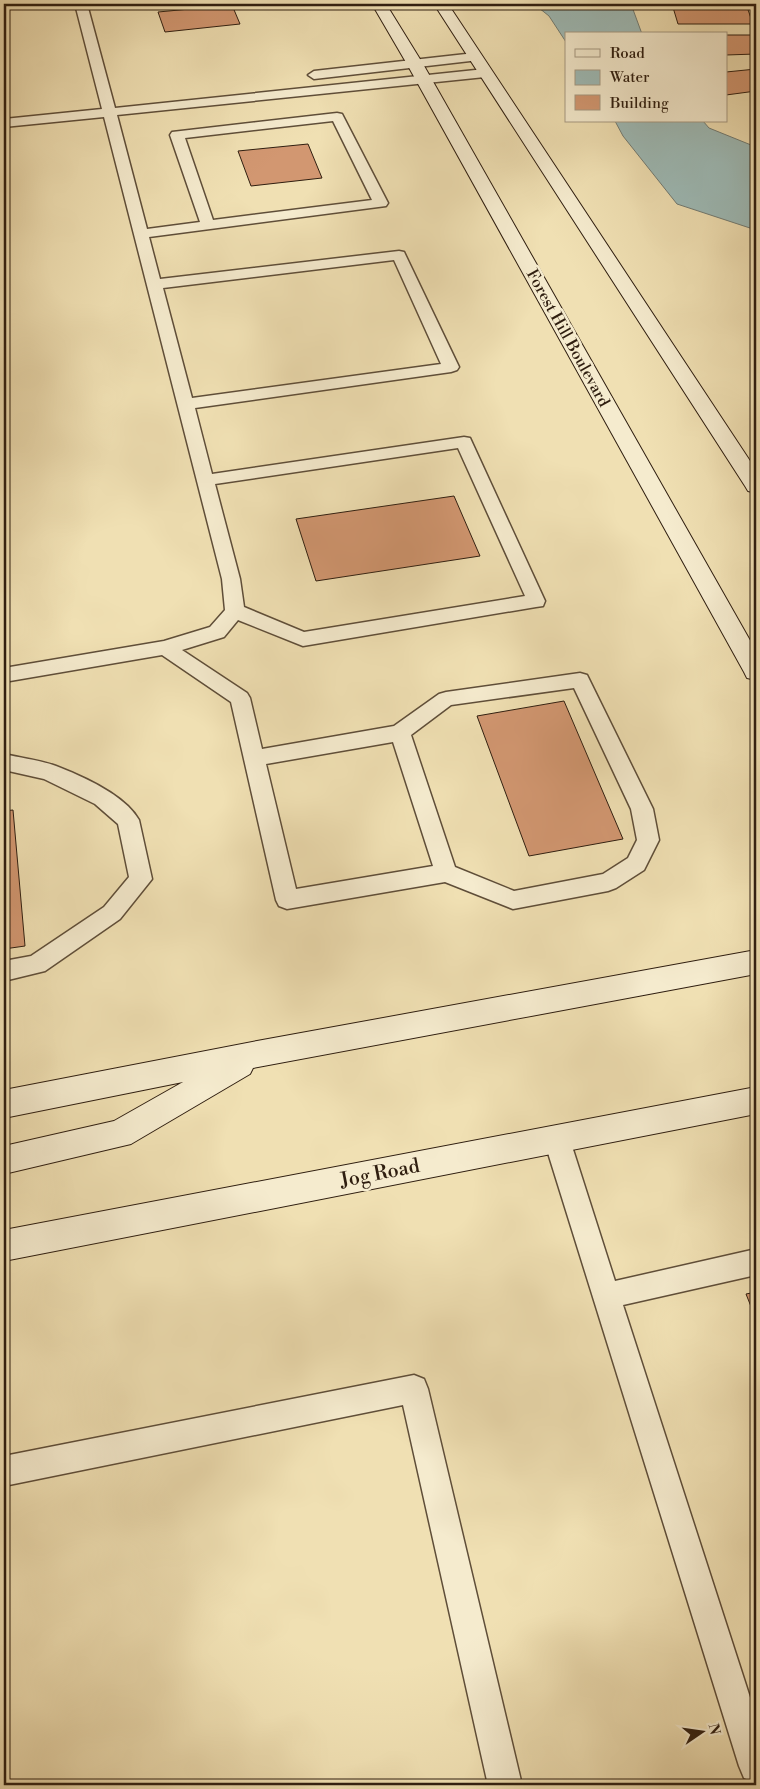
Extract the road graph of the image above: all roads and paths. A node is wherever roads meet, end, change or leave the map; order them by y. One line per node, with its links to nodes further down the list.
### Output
1 (81, 4): 9 (lane)
2 (379, 4): 5 (main road, Forest Hill Boulevard)
3 (441, 4): 4 (main road)
4 (475, 57): 5 (lane); 6 (main road)
5 (419, 71): 6 (lane); 7 (lane); 9 (lane); 19 (main road, Forest Hill Boulevard)
6 (485, 73): 16 (main road)
7 (305, 76)
8 (88, 100): 9 (lane)
9 (111, 102): 10 (lane); 12 (lane)
10 (4, 123)
11 (208, 226): 11 (lane); 12 (lane)
12 (142, 234): 13 (lane)
13 (155, 284): 14 (lane); 14 (lane)
14 (186, 404): 15 (lane)
15 (205, 480): 17 (lane); 17 (lane)
16 (756, 486)
17 (235, 611): 18 (lane)
18 (165, 648): 20 (lane); 22 (lane)
19 (756, 672)
20 (4, 675)
21 (400, 733): 22 (lane); 24 (lane); 24 (lane)
22 (254, 758): 24 (lane)
23 (4, 762): 26 (lane)
24 (446, 873)
25 (756, 962): 27 (main road)
26 (4, 971)
27 (257, 1054): 29 (main road); 31 (main road)
28 (756, 1100): 30 (main road, Jog Road)
29 (4, 1104)
30 (557, 1140): 32 (main road, Jog Road); 34 (lane)
31 (4, 1160)
32 (4, 1246)
33 (756, 1262): 34 (lane)
34 (607, 1296): 36 (lane)
35 (4, 1471): 37 (lane)
36 (756, 1766)
37 (505, 1785)

